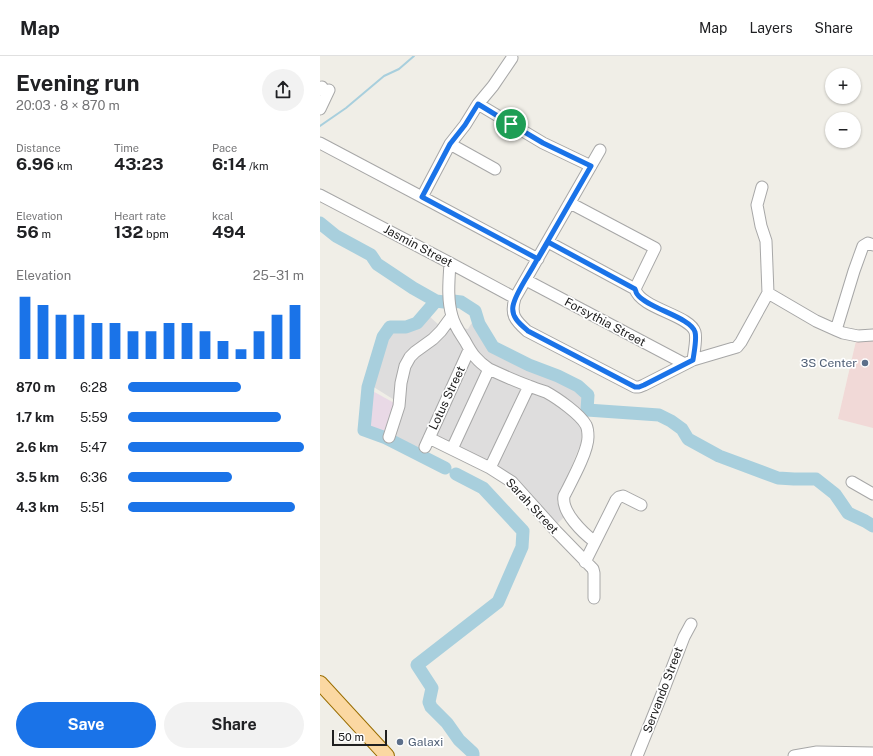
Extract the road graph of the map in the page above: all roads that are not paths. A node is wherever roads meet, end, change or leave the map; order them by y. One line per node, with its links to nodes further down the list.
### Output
1 (512, 58): 3 (street)
2 (324, 89): 4 (street)
3 (478, 104): 6 (street); 8 (street)
4 (320, 109)
5 (320, 143): 12 (street)
6 (450, 144): 9 (street); 12 (street)
7 (600, 150): 8 (street)
8 (591, 166): 13 (street)
9 (495, 169)
10 (762, 187): 20 (street)
11 (320, 196): 17 (street, Jasmin Street)
12 (422, 197): 16 (street)
13 (570, 203): 14 (street); 19 (street)
14 (548, 242): 16 (street); 19 (street)
15 (873, 245): 23 (street)
16 (538, 259): 18 (street)
17 (450, 263): 21 (street, Jasmin Street); 22 (street)
18 (526, 280): 21 (street); 26 (street, Forsythia Street)
19 (635, 289): 26 (street)
20 (768, 293): 23 (street); 26 (street)
21 (515, 298): 26 (street)
22 (452, 316): 25 (street); 29 (street)
23 (836, 330): 24 (street)
24 (873, 335)
25 (469, 350): 27 (street); 30 (street, Lotus Street)
26 (689, 362)
27 (489, 369): 28 (street); 31 (street)
28 (529, 386): 32 (street); 36 (street)
29 (388, 437)
30 (427, 442): 31 (street, Sarah Street)
31 (452, 449): 32 (street, Sarah Street)
32 (490, 468): 37 (street, Sarah Street)
33 (852, 482): 34 (street)
34 (873, 494)
35 (641, 505): 36 (street)
36 (595, 542): 37 (street)
37 (585, 562): 38 (street, Sarah Street)
38 (594, 598)
39 (691, 624): 43 (street, Servando Street)
40 (320, 683): 42 (main road)
41 (873, 753): 44 (street)
42 (387, 756)
43 (637, 756)
44 (794, 756)

